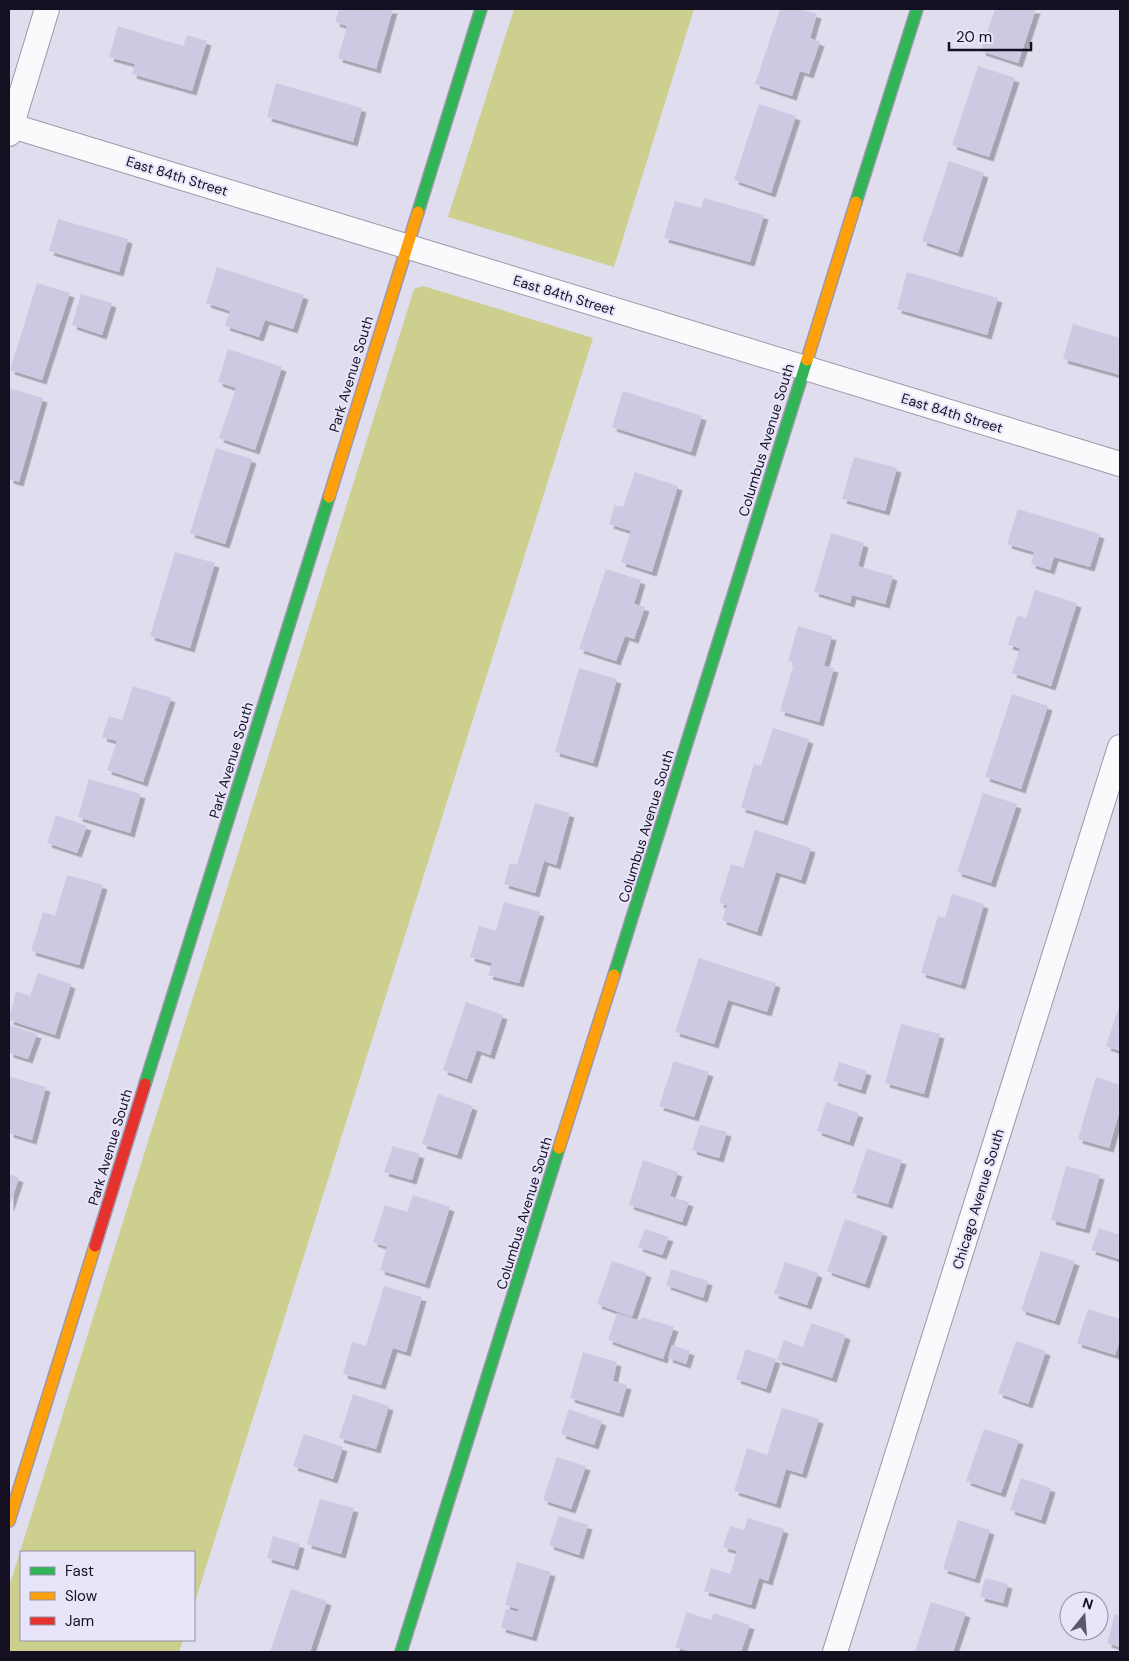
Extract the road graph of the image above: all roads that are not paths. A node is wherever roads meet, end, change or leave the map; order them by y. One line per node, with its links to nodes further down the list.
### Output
1 (47, 9): 4 (street)
2 (481, 9): 5 (street, Park Avenue South)
3 (917, 9): 6 (street, Columbus Avenue South)
4 (10, 128): 5 (street, East 84th Street)
5 (407, 246): 6 (street, East 84th Street); 9 (street, Park Avenue South)
6 (804, 369): 7 (street, East 84th Street); 10 (street, Columbus Avenue South)
7 (1120, 464)
8 (1120, 746): 11 (street, Chicago Avenue South)
9 (9, 1521)
10 (402, 1652)
11 (835, 1652)

